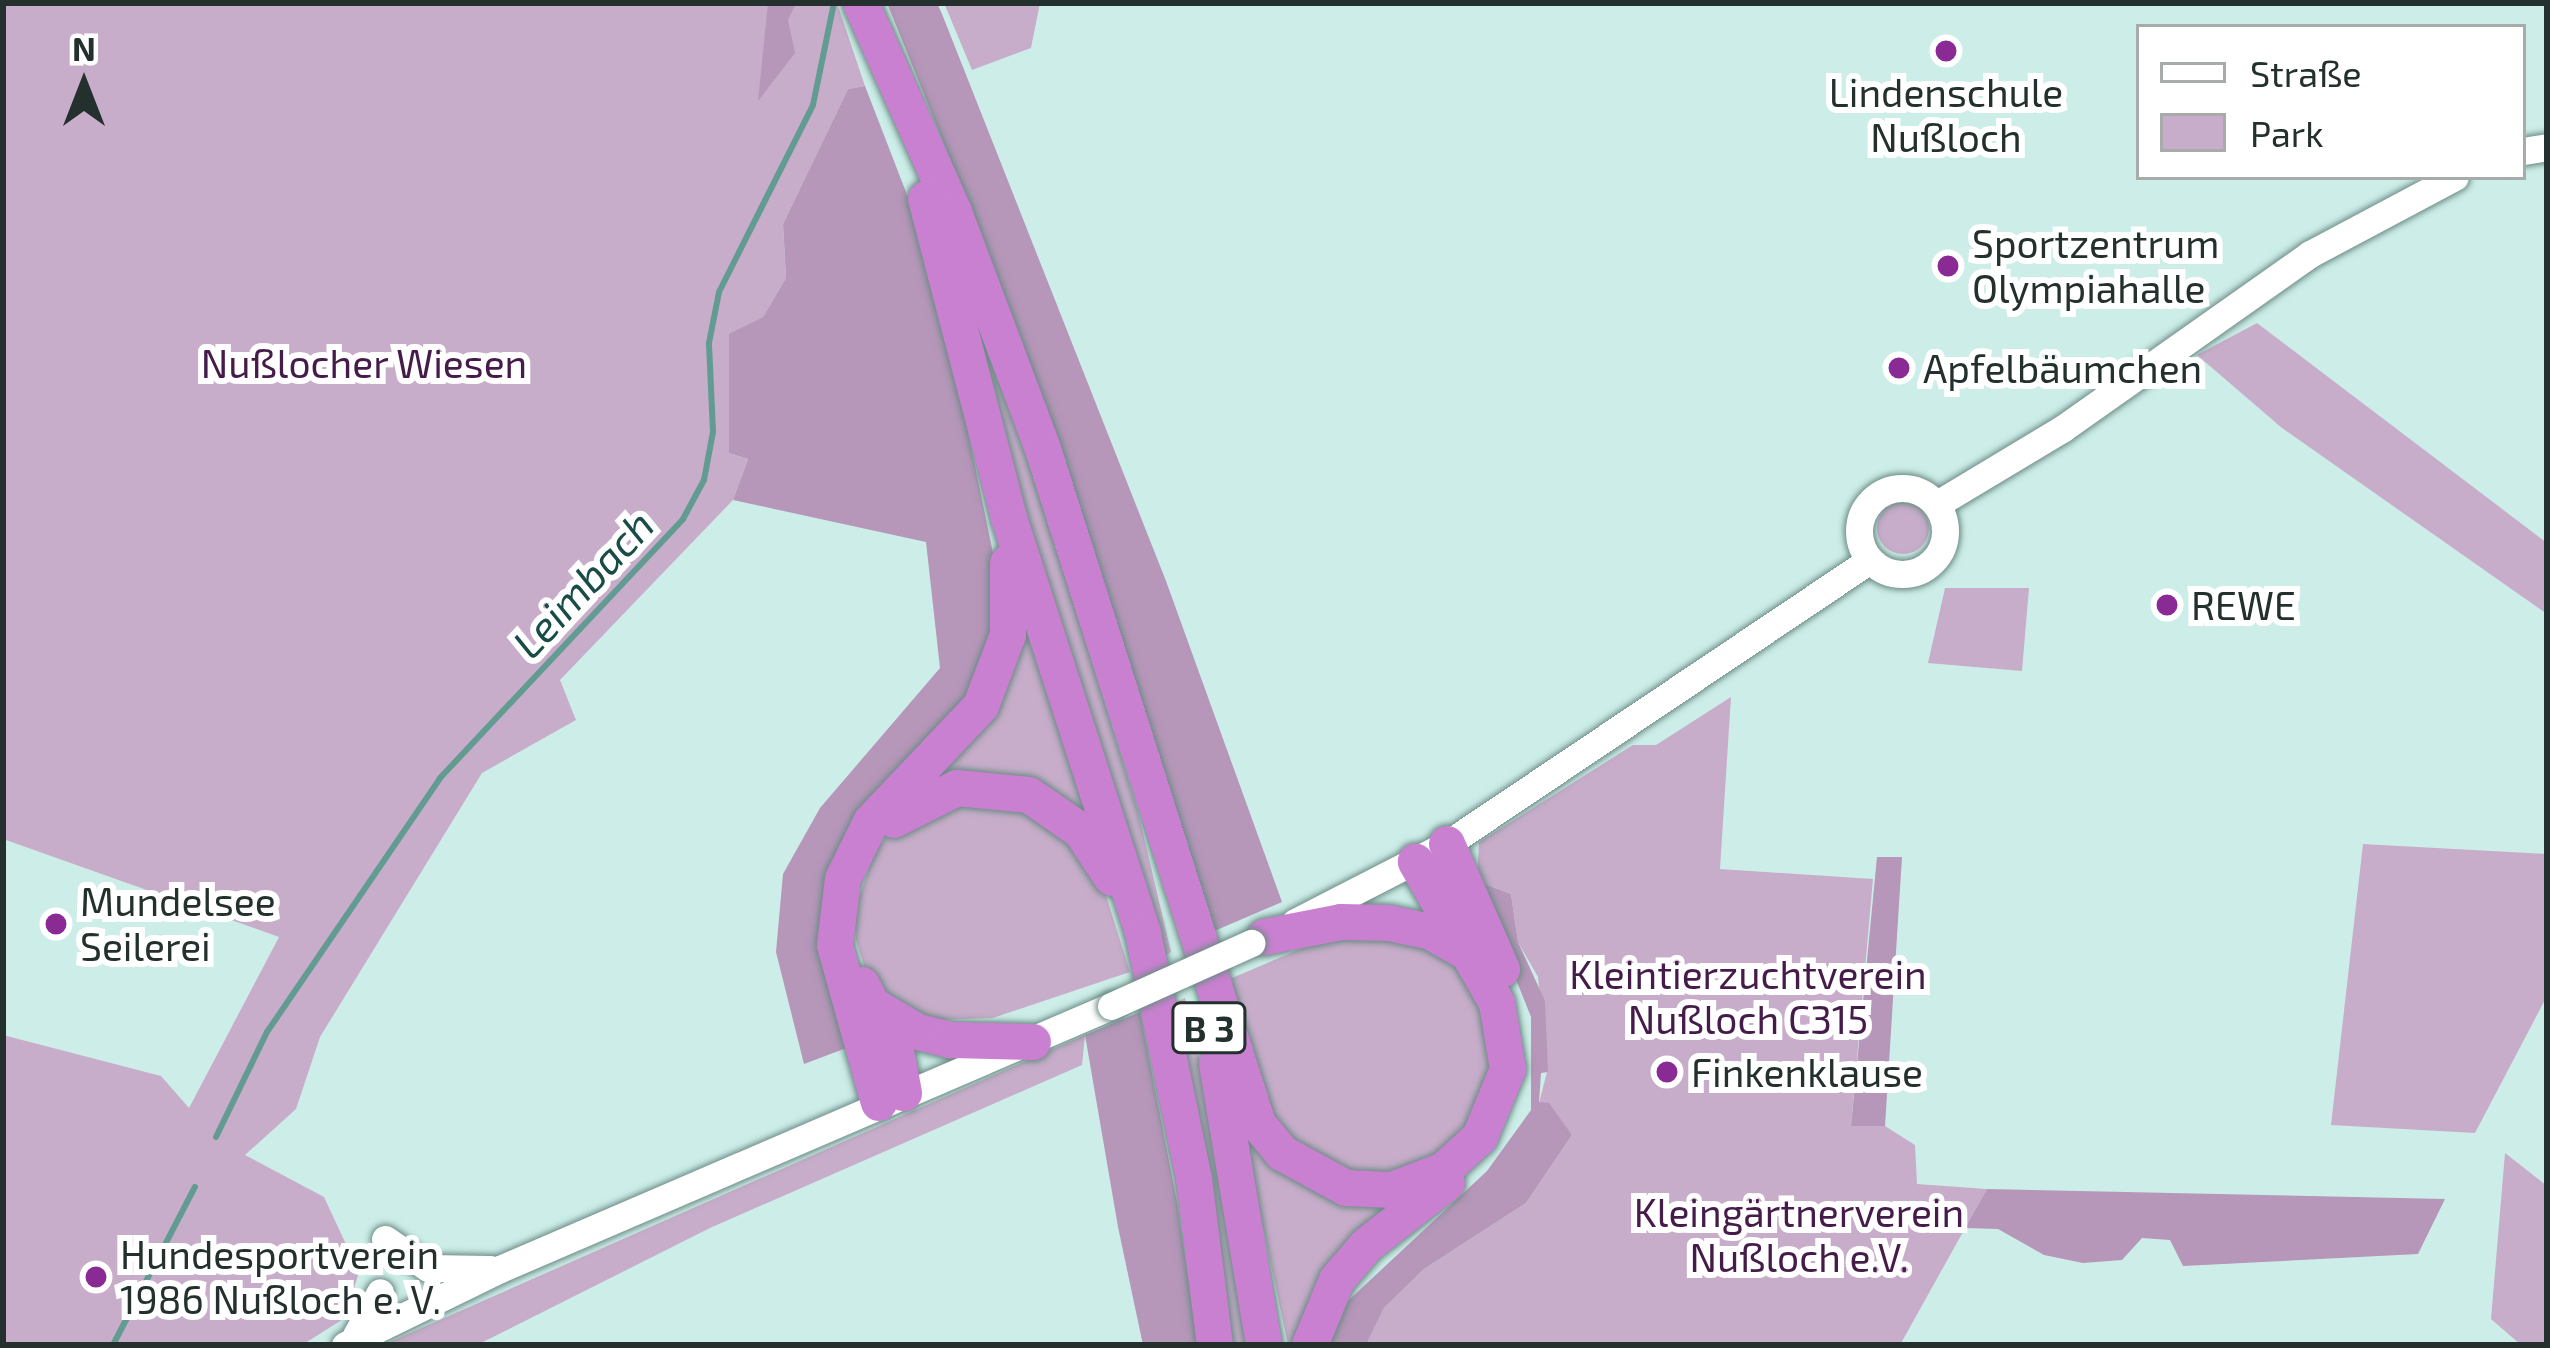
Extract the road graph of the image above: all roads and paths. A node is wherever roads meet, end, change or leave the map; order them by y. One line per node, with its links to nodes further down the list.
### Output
1 (863, 6): 2 (highway, B 3)
2 (889, 72): 5 (highway, B 3); 7 (highway, B 3)
3 (2449, 180): 4 (street)
4 (1936, 504): 6 (street); 6 (street)
5 (1009, 518): 9 (highway, B 3); 14 (highway)
6 (1870, 560): 8 (street)
7 (1156, 810): 11 (highway); 20 (highway, B 3)
8 (1432, 853): 10 (street); 11 (highway); 21 (highway)
9 (1143, 933): 12 (highway); 19 (highway, B 3)
10 (1258, 940): 11 (highway); 13 (street, bridge)
11 (1471, 954)
12 (872, 1005): 13 (highway); 14 (highway)
13 (1034, 1042): 14 (street)
14 (892, 1098): 16 (street)
15 (385, 1239): 16 (street)
16 (500, 1269): 18 (street)
17 (380, 1292): 18 (street)
18 (348, 1343)
19 (1215, 1345)
20 (1264, 1345)
21 (1310, 1345)

